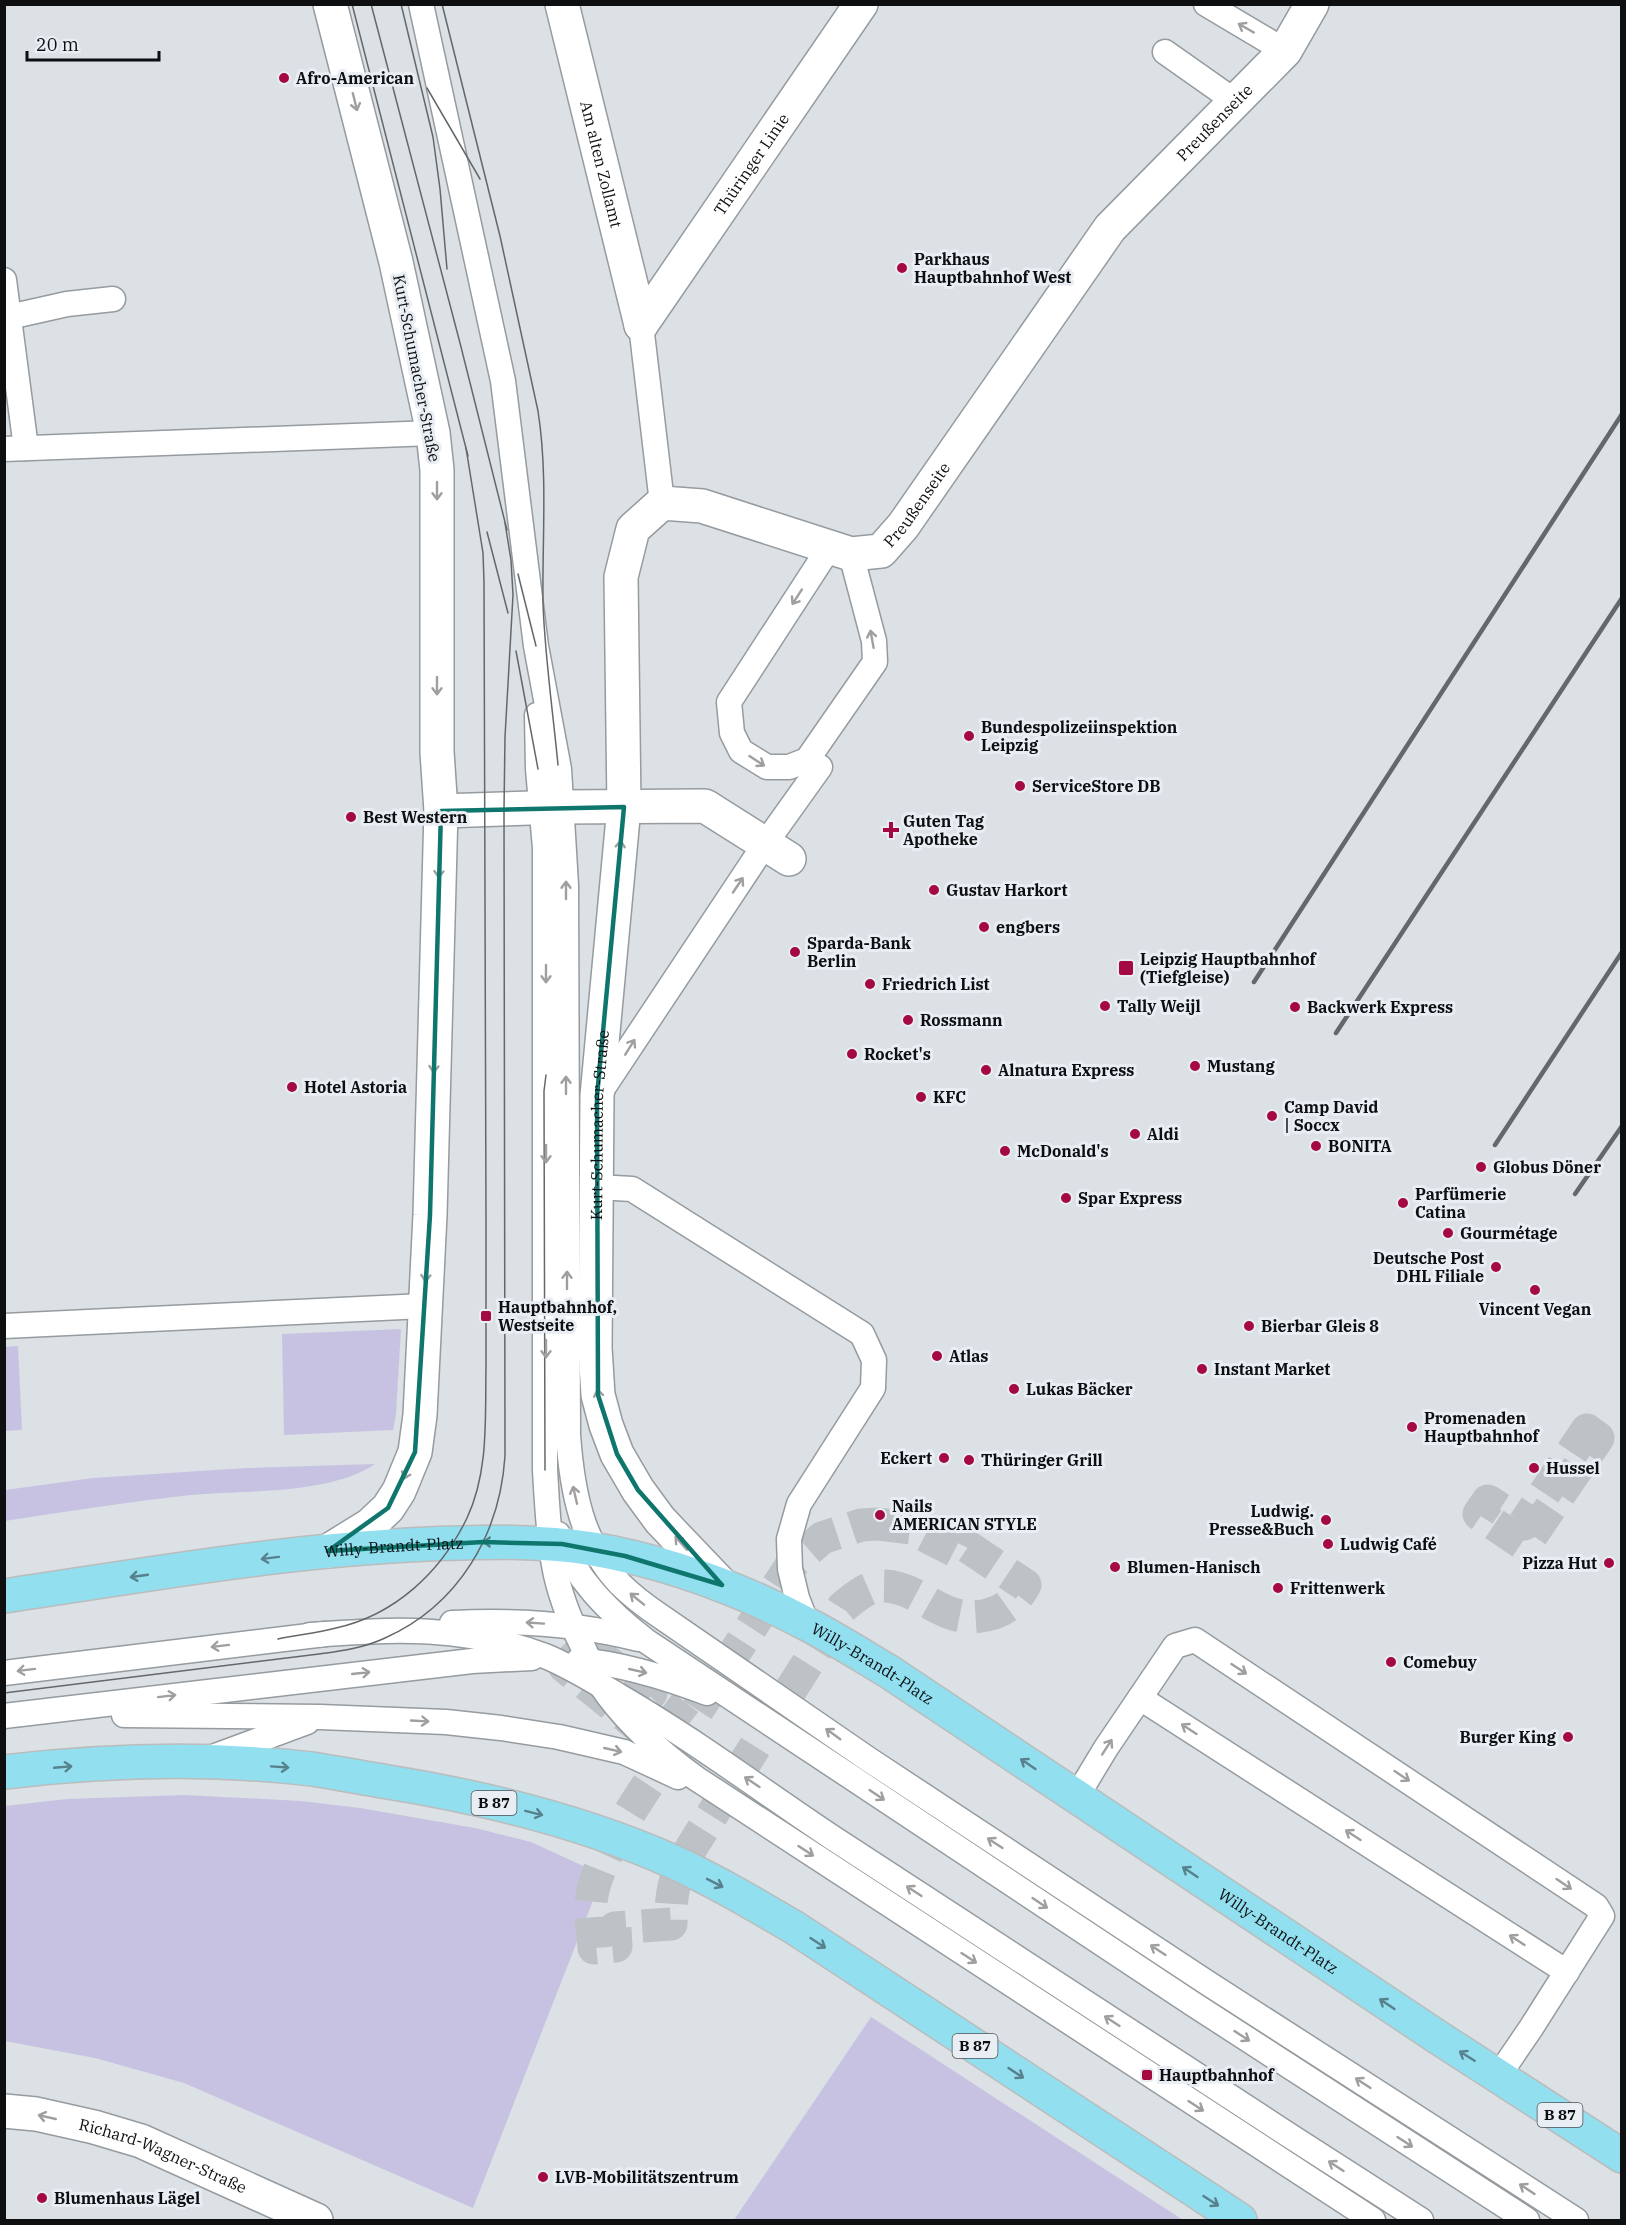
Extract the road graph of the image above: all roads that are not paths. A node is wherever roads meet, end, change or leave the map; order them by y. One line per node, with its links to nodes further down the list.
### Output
1 (330, 4): 14 (street, Kurt-Schumacher-Straße, one-way to 14)
2 (421, 4): 19 (lane)
3 (562, 4): 13 (street, Am alten Zollamt)
4 (861, 4): 13 (street, Thüringer Linie)
5 (1206, 4): 7 (lane, one-way to 5)
6 (1312, 4): 7 (street, Preußenseite)
7 (1285, 51): 9 (street, Preußenseite)
8 (1166, 52): 9 (lane)
9 (1236, 102): 17 (street, Preußenseite)
10 (4, 280): 12 (lane)
11 (113, 298): 12 (lane)
12 (9, 317): 15 (lane)
13 (641, 325): 16 (lane)
14 (433, 433): 15 (lane); 21 (street, Kurt-Schumacher-Straße, one-way to 21)
15 (15, 448)
16 (662, 504): 17 (street, Preußenseite); 20 (street)
17 (840, 551): 18 (lane, one-way to 17); 18 (lane, one-way to 18)
18 (807, 760): 22 (lane)
19 (552, 807): 20 (street); 21 (street); 27 (lane, one-way to 27); 28 (lane, one-way to 19)
20 (624, 807): 22 (street); 23 (street, Kurt-Schumacher-Straße, one-way to 20)
21 (441, 811): 25 (street, Kurt-Schumacher-Straße, one-way to 25)
22 (777, 851): 23 (lane, one-way to 22)
23 (597, 1096): 24 (street, Kurt-Schumacher-Straße)
24 (597, 1186): 30 (street, Kurt-Schumacher-Straße, one-way to 24); 32 (lane)
25 (424, 1306): 26 (lane); 29 (street, Kurt-Schumacher-Straße, one-way to 29)
26 (4, 1326)
27 (556, 1545): 28 (main road, Willy-Brandt-Platz / B 87); 29 (main road, Willy-Brandt-Platz / B 87, one-way to 29); 33 (lane); 35 (lane)
28 (595, 1550): 30 (main road, Willy-Brandt-Platz / B 87); 41 (lane, one-way to 28)
29 (328, 1551): 31 (main road, Willy-Brandt-Platz / B 87, one-way to 31)
30 (722, 1585): 32 (main road, Willy-Brandt-Platz / B 87)
31 (4, 1596)
32 (807, 1624): 47 (main road, Willy-Brandt-Platz / B 87, one-way to 32)
33 (573, 1626): 34 (lane, one-way to 34); 35 (lane); 37 (lane)
34 (310, 1635): 36 (lane); 38 (lane, one-way to 38)
35 (646, 1641): 41 (lane); 44 (lane)
36 (548, 1657): 37 (lane); 39 (lane); 42 (lane, one-way to 36)
37 (590, 1661): 39 (lane); 44 (lane, one-way to 44)
38 (4, 1673)
39 (602, 1686): 48 (lane); 56 (lane, one-way to 39)
40 (1140, 1698): 47 (lane, one-way to 40); 49 (lane, one-way to 40); 49 (lane, one-way to 49)
41 (807, 1715): 58 (lane, one-way to 41)
42 (4, 1717): 43 (lane)
43 (320, 1717): 45 (lane); 48 (lane, one-way to 48)
44 (794, 1738): 57 (lane, one-way to 57)
45 (201, 1761): 46 (main road, B 87, one-way to 45); 54 (main road, B 87, one-way to 54)
46 (4, 1772)
47 (1077, 1796): 50 (main road, Willy-Brandt-Platz / B 87, one-way to 47)
48 (757, 1818): 55 (lane, one-way to 55)
49 (1567, 1972): 50 (lane)
50 (1499, 2075): 52 (main road, Willy-Brandt-Platz / B 87)
51 (4, 2110): 53 (street, Richard-Wagner-Straße, one-way to 51)
52 (1622, 2156)
53 (316, 2220)
54 (1240, 2220)
55 (1373, 2220)
56 (1420, 2220)
57 (1527, 2220)
58 (1576, 2220)

